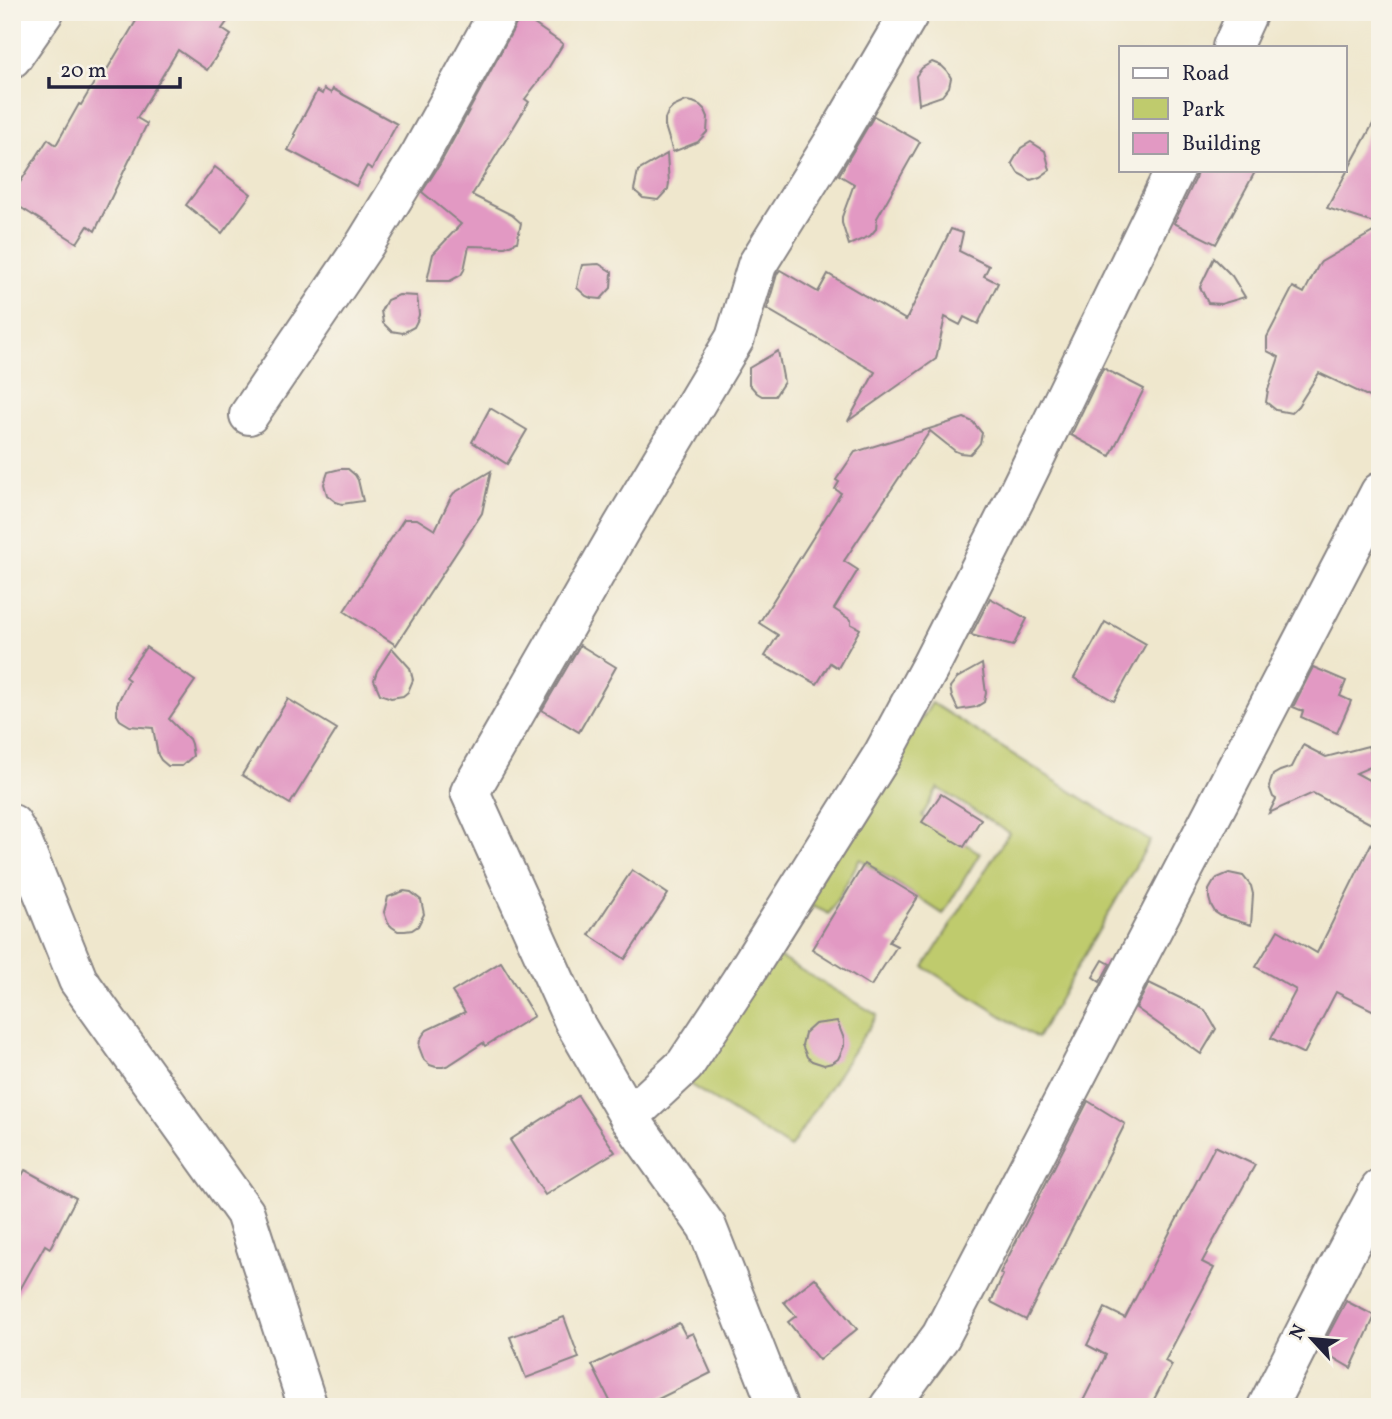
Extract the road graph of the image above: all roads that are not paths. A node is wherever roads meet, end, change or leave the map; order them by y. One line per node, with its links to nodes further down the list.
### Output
1 (44, 12): 6 (street)
2 (499, 12): 8 (street)
3 (910, 12): 11 (street)
4 (1248, 12): 5 (street)
5 (1232, 46)
6 (12, 58)
7 (1174, 172): 11 (street)
8 (249, 415)
9 (1380, 492): 15 (street)
10 (12, 824): 13 (street)
11 (629, 1117): 14 (street)
12 (1380, 1189): 16 (street)
13 (308, 1407)
14 (778, 1407)
15 (889, 1407)
16 (1267, 1407)

